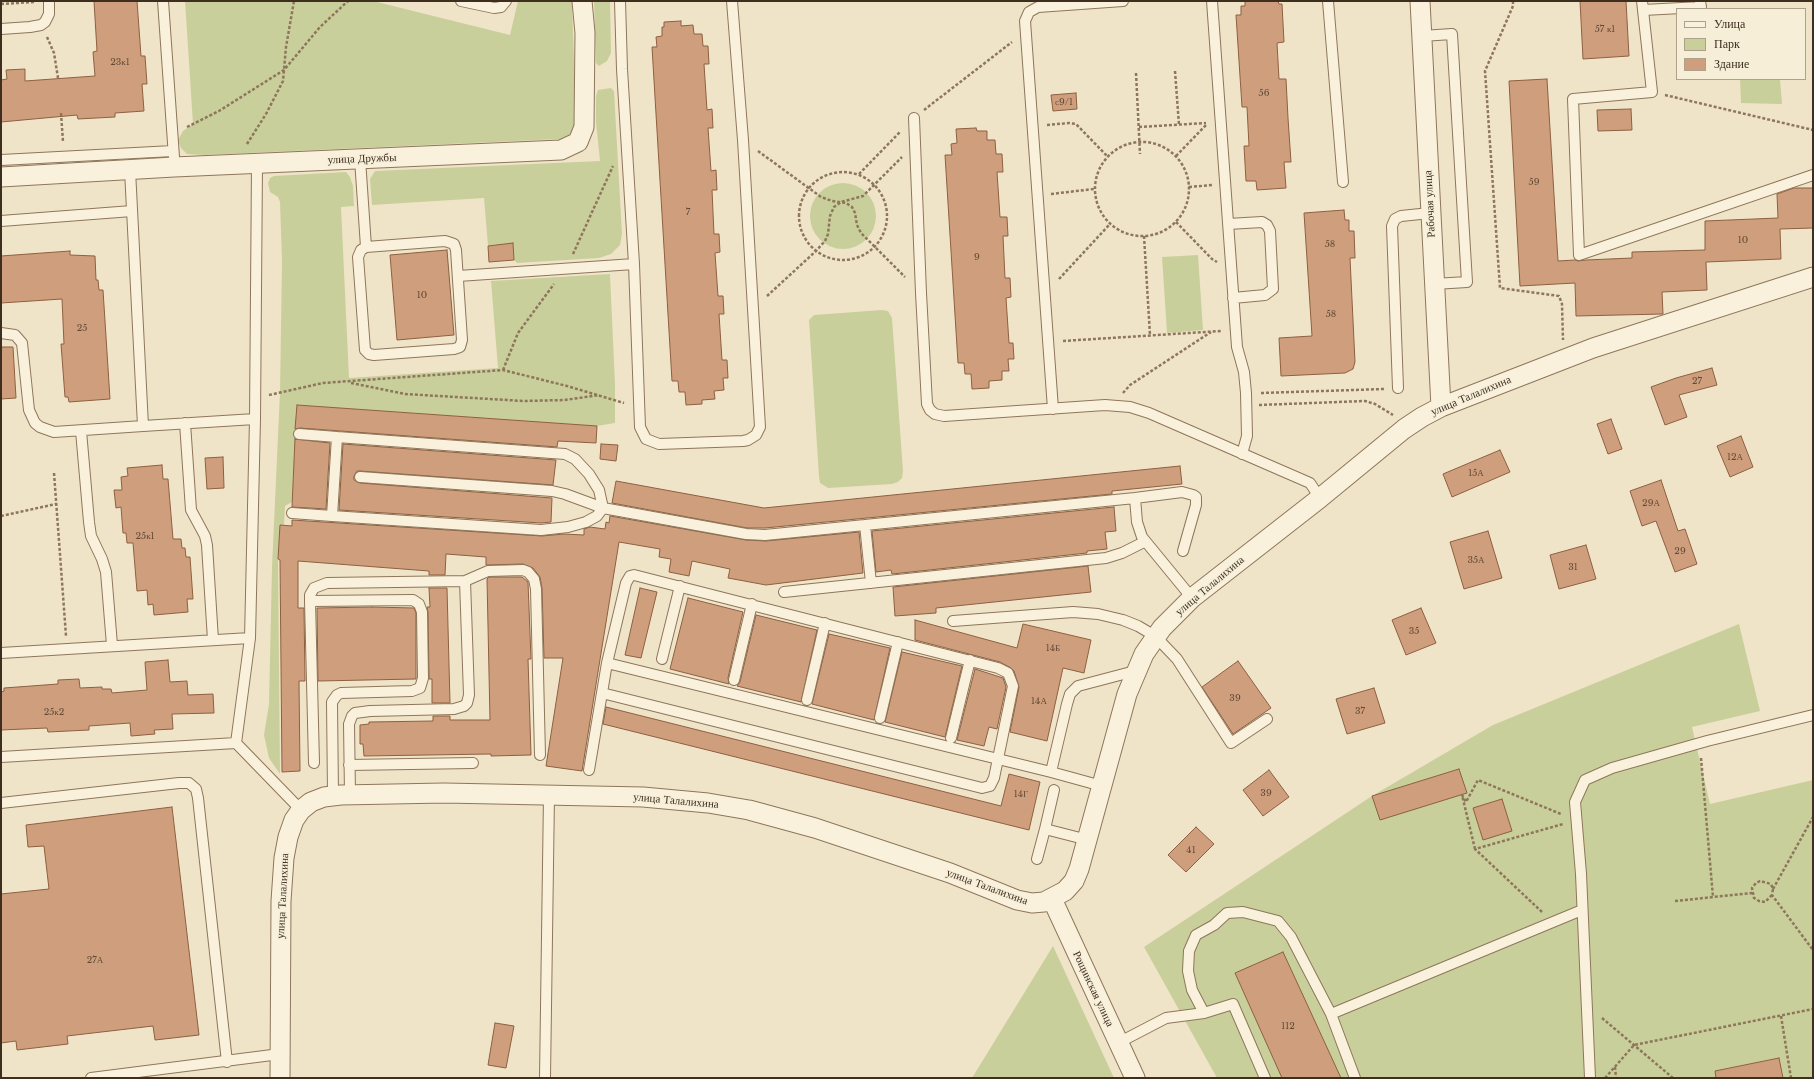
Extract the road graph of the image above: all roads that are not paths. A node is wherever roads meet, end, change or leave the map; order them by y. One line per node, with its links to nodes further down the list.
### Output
1 (49, 1): 14 (lane)
2 (164, 1): 17 (lane)
3 (461, 1): 4 (lane)
4 (506, 1)
5 (582, 1): 18 (street, улица Дружбы)
6 (620, 1): 30 (lane)
7 (732, 1): 30 (lane)
8 (1123, 1): 38 (lane)
9 (1212, 1): 28 (lane)
10 (1328, 1): 24 (lane)
11 (1420, 1): 15 (street, Рабочая улица)
12 (1700, 1): 13 (lane)
13 (1642, 6): 22 (lane)
14 (1, 29)
15 (1422, 36): 26 (street, Рабочая улица); 33 (lane)
16 (914, 118): 38 (lane)
17 (174, 159): 19 (lane); 20 (street, улица Дружбы); 21 (street, улица Дружбы)
18 (360, 159): 20 (street, улица Дружбы); 29 (lane)
19 (1, 160)
20 (258, 164): 39 (lane)
21 (130, 170): 23 (street, улица Дружбы); 25 (lane)
22 (1813, 175)
23 (1, 177)
24 (1343, 182)
25 (132, 211): 27 (lane); 41 (lane)
26 (1430, 213): 33 (street, Рабочая улица); 36 (lane)
27 (1, 221)
28 (1228, 224): 34 (lane); 34 (lane)
29 (366, 248): 31 (lane); 31 (lane)
30 (634, 264): 31 (lane)
31 (458, 276)
32 (1813, 277): 37 (street, улица Талалихина)
33 (1434, 284): 37 (street, Рабочая улица)
34 (1233, 298): 45 (lane)
35 (1, 333): 42 (lane)
36 (1398, 388)
37 (1441, 408): 48 (street, улица Талалихина)
38 (1053, 409): 45 (lane)
39 (255, 419): 40 (lane); 65 (lane)
40 (185, 423): 41 (lane); 66 (lane)
41 (143, 426): 42 (lane)
42 (81, 431): 68 (lane)
43 (300, 434): 44 (lane)
44 (337, 437): 49 (lane); 51 (lane)
45 (1242, 454): 48 (lane)
46 (360, 477): 49 (lane)
47 (1135, 498): 52 (lane); 53 (lane); 54 (lane)
48 (1320, 498): 59 (street, улица Талалихина)
49 (603, 508): 51 (lane); 52 (lane)
50 (292, 514): 51 (lane)
51 (332, 516)
52 (864, 525): 56 (lane)
53 (1144, 542): 56 (lane); 59 (lane)
54 (1182, 550)
55 (465, 581): 60 (lane); 82 (lane); 87 (lane)
56 (870, 583): 58 (lane)
57 (680, 586): 61 (lane); 70 (lane); 72 (lane)
58 (784, 592)
59 (1192, 598): 64 (street, улица Талалихина)
60 (310, 601): 85 (lane); 92 (lane)
61 (752, 604): 63 (lane); 74 (lane)
62 (953, 621): 64 (lane)
63 (825, 623): 67 (lane); 76 (lane)
64 (1155, 636): 73 (street, улица Талалихина); 79 (lane)
65 (250, 638): 66 (lane); 81 (lane)
66 (213, 640): 68 (lane)
67 (898, 642): 71 (lane); 78 (lane)
68 (112, 645): 69 (lane)
69 (1, 653)
70 (662, 659)
71 (970, 660): 80 (lane); 84 (lane)
72 (607, 663): 75 (lane); 84 (lane)
73 (1135, 672): 89 (lane); 90 (street, улица Талалихина)
74 (734, 680)
75 (602, 693): 84 (lane); 88 (lane)
76 (807, 700)
77 (1813, 715): 100 (lane)
78 (880, 718)
79 (1267, 719)
80 (951, 738)
81 (236, 743): 83 (lane); 95 (lane)
82 (540, 755)
83 (1, 757)
84 (999, 760): 89 (lane)
85 (314, 763)
86 (473, 763): 87 (lane)
87 (350, 765): 92 (lane)
88 (589, 770)
89 (1051, 772): 90 (lane)
90 (1102, 786): 97 (street, улица Талалихина)
91 (1054, 790): 96 (lane)
92 (341, 795): 93 (street, улица Талалихина); 95 (street, улица Талалихина)
93 (549, 795): 99 (street, улица Талалихина); 108 (lane)
94 (1, 802): 105 (lane)
95 (301, 810): 104 (street, улица Талалихина)
96 (1045, 829): 97 (lane); 98 (lane)
97 (1088, 840): 99 (street, улица Талалихина)
98 (1037, 860)
99 (1052, 899): 103 (street, Рощинская улица)
100 (1582, 910): 102 (lane); 112 (lane)
101 (1204, 1013): 102 (lane); 103 (lane); 110 (lane)
102 (1331, 1014): 111 (lane)
103 (1118, 1042): 109 (street, Рощинская улица)
104 (280, 1054): 105 (lane); 107 (street, улица Талалихина)
105 (227, 1062): 106 (lane)
106 (91, 1078)
107 (280, 1078)
108 (545, 1078)
109 (1135, 1078)
110 (1265, 1078)
111 (1355, 1078)
112 (1590, 1078)

